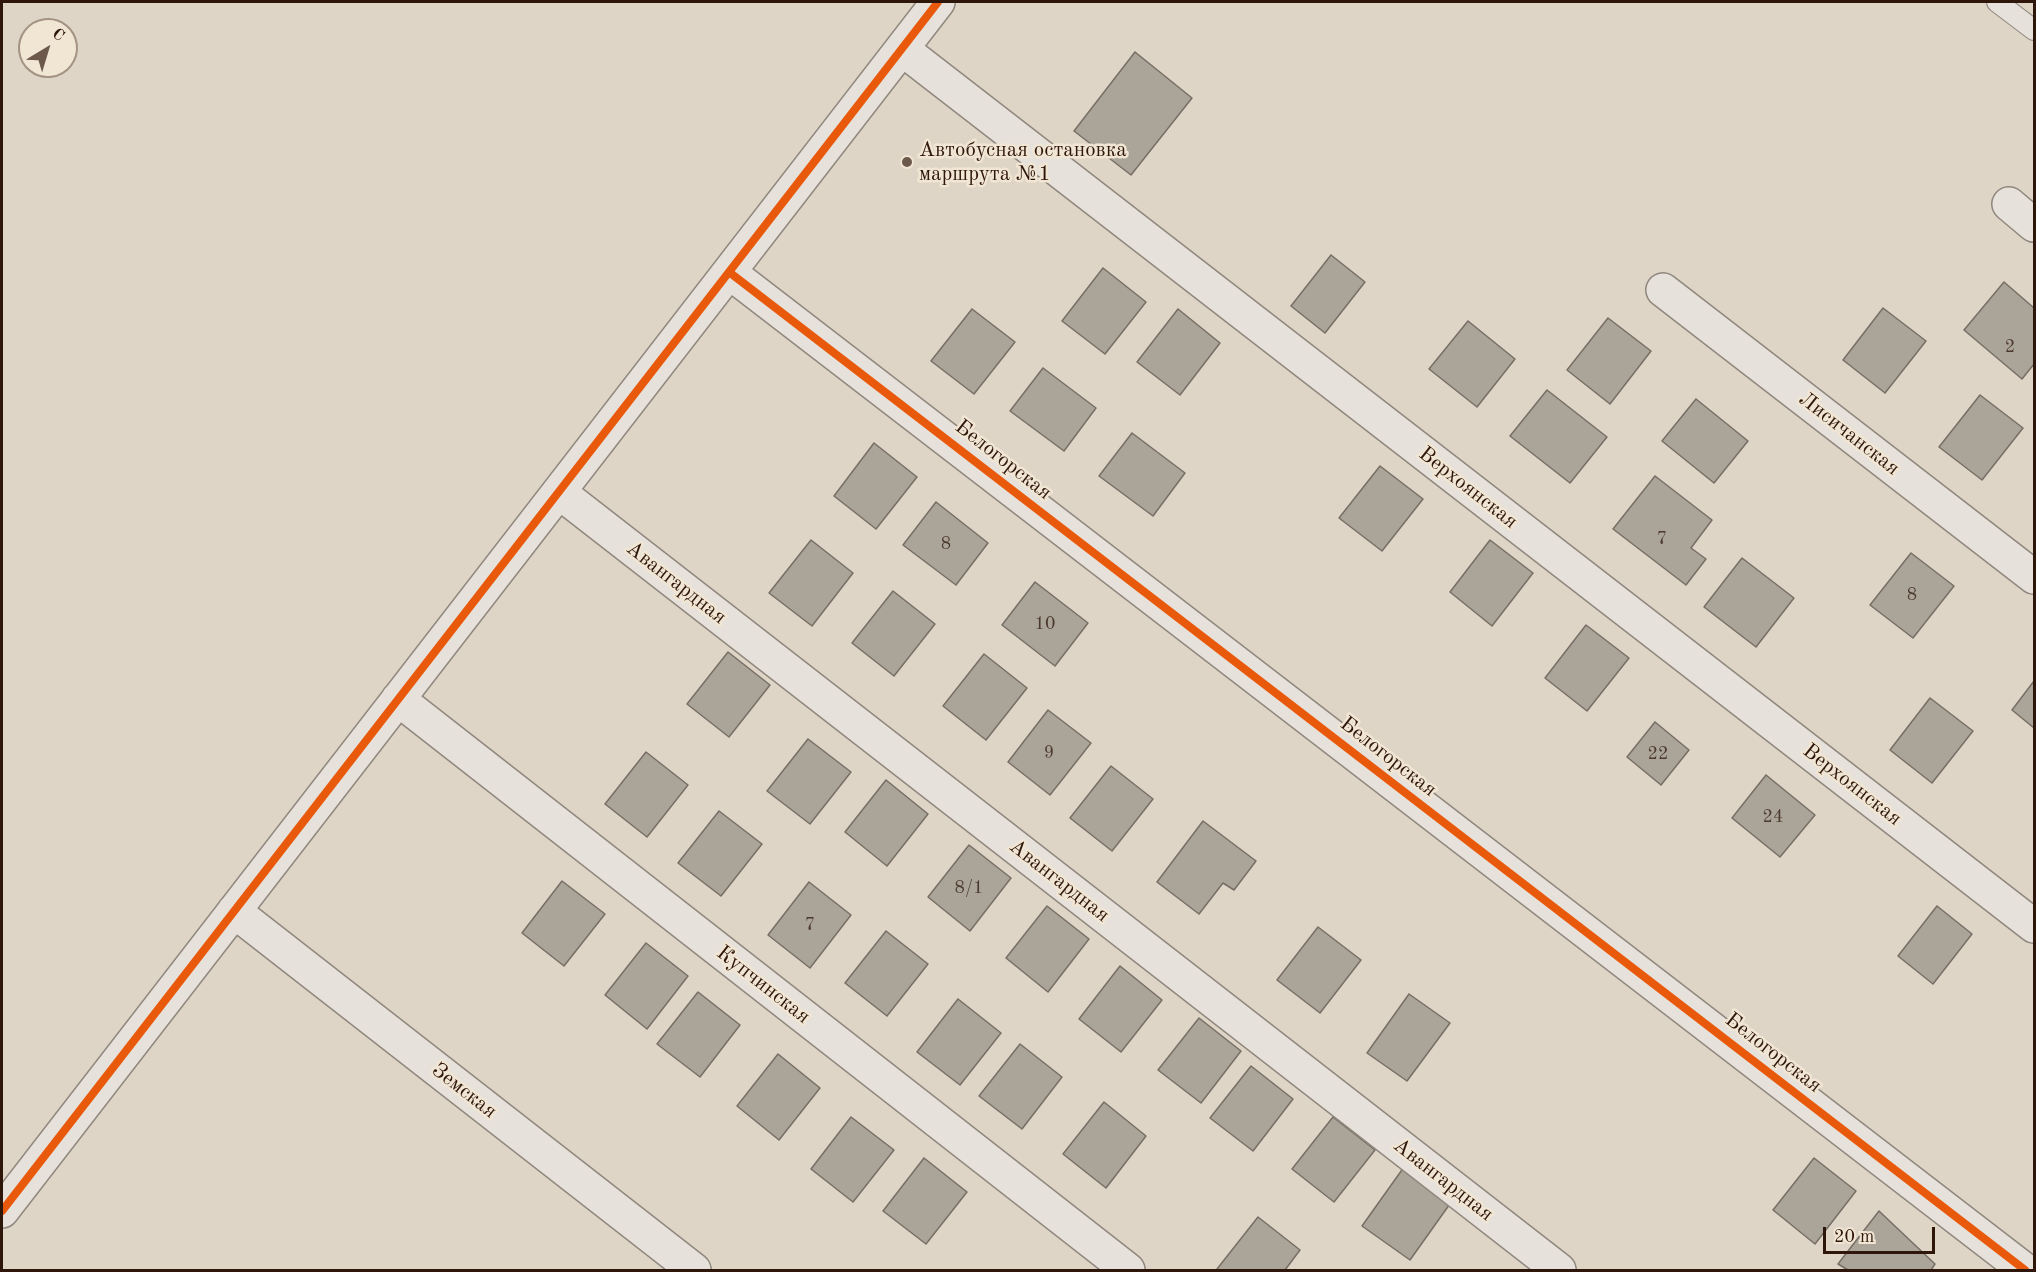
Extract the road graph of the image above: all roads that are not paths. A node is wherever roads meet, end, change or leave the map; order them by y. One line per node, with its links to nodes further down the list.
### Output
1 (938, 2): 4 (street)
2 (1997, 2): 3 (lane)
3 (2034, 30)
4 (902, 49): 7 (street); 13 (street, Верхоянская)
5 (2008, 204): 6 (street)
6 (2034, 225)
7 (729, 272): 9 (street); 18 (street, Белогорская)
8 (1663, 290): 10 (street, Лисичанская)
9 (559, 492): 11 (street); 17 (street, Авангардная)
10 (2034, 577)
11 (398, 699): 12 (street); 16 (street, Купчинская)
12 (234, 911): 14 (street); 15 (street, Земская)
13 (2034, 926)
14 (2, 1211)
15 (694, 1270)
16 (1128, 1270)
17 (1559, 1270)
18 (2025, 1270)

